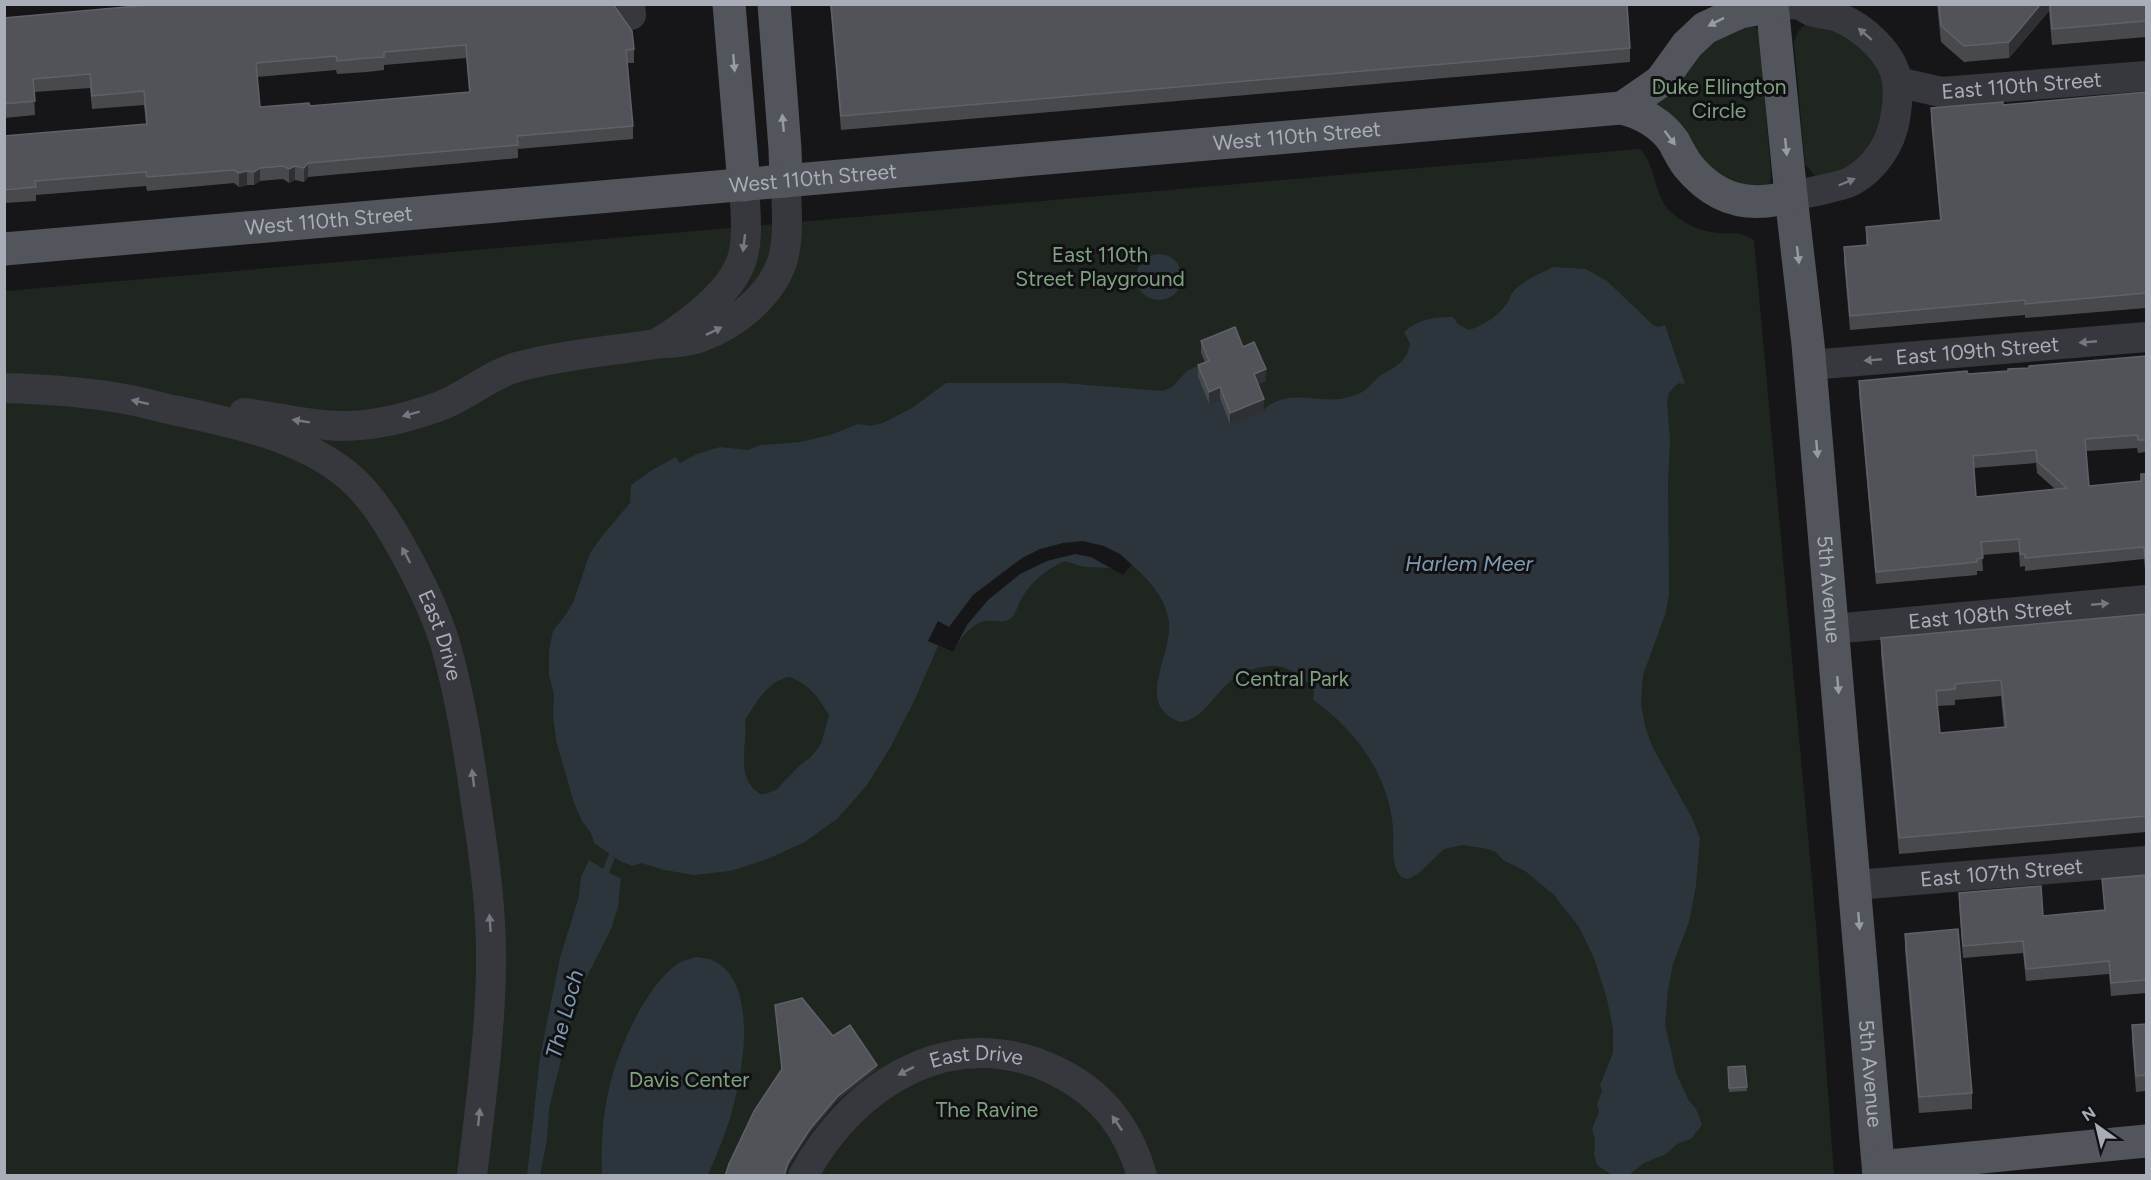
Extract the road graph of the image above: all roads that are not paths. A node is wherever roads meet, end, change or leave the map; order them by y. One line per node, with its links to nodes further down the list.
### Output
1 (729, 4): 8 (main road, one-way to 8)
2 (774, 4): 7 (main road, one-way to 2)
3 (1772, 5): 5 (street, one-way to 3); 6 (main road, one-way to 6); 9 (main road, 5th Avenue, one-way to 9)
4 (2146, 76): 5 (street, East 110th Street)
5 (1897, 82): 9 (street, one-way to 5)
6 (1622, 108): 7 (main road, West 110th Street); 9 (main road, one-way to 9)
7 (786, 181): 8 (main road, West 110th Street); 12 (street, one-way to 7)
8 (744, 185): 10 (main road, West 110th Street); 12 (street, one-way to 12)
9 (1791, 196): 13 (main road, 5th Avenue, one-way to 13)
10 (4, 249)
11 (2146, 337): 13 (street, East 109th Street, one-way to 13)
12 (658, 344): 15 (street, one-way to 15)
13 (1810, 365): 17 (main road, 5th Avenue, one-way to 17)
14 (4, 388): 15 (street, East Drive, one-way to 14)
15 (178, 411): 22 (street, East Drive, one-way to 15)
16 (2146, 600): 17 (street, East 108th Street, one-way to 16)
17 (1833, 628): 19 (main road, 5th Avenue, one-way to 19)
18 (2146, 861): 19 (street, East 107th Street)
19 (1856, 885): 21 (main road, 5th Avenue, one-way to 21)
20 (2146, 1141): 21 (main road)
21 (1879, 1171)
22 (472, 1176)
23 (803, 1176): 24 (street, East Drive, one-way to 23)
24 (1142, 1176)

